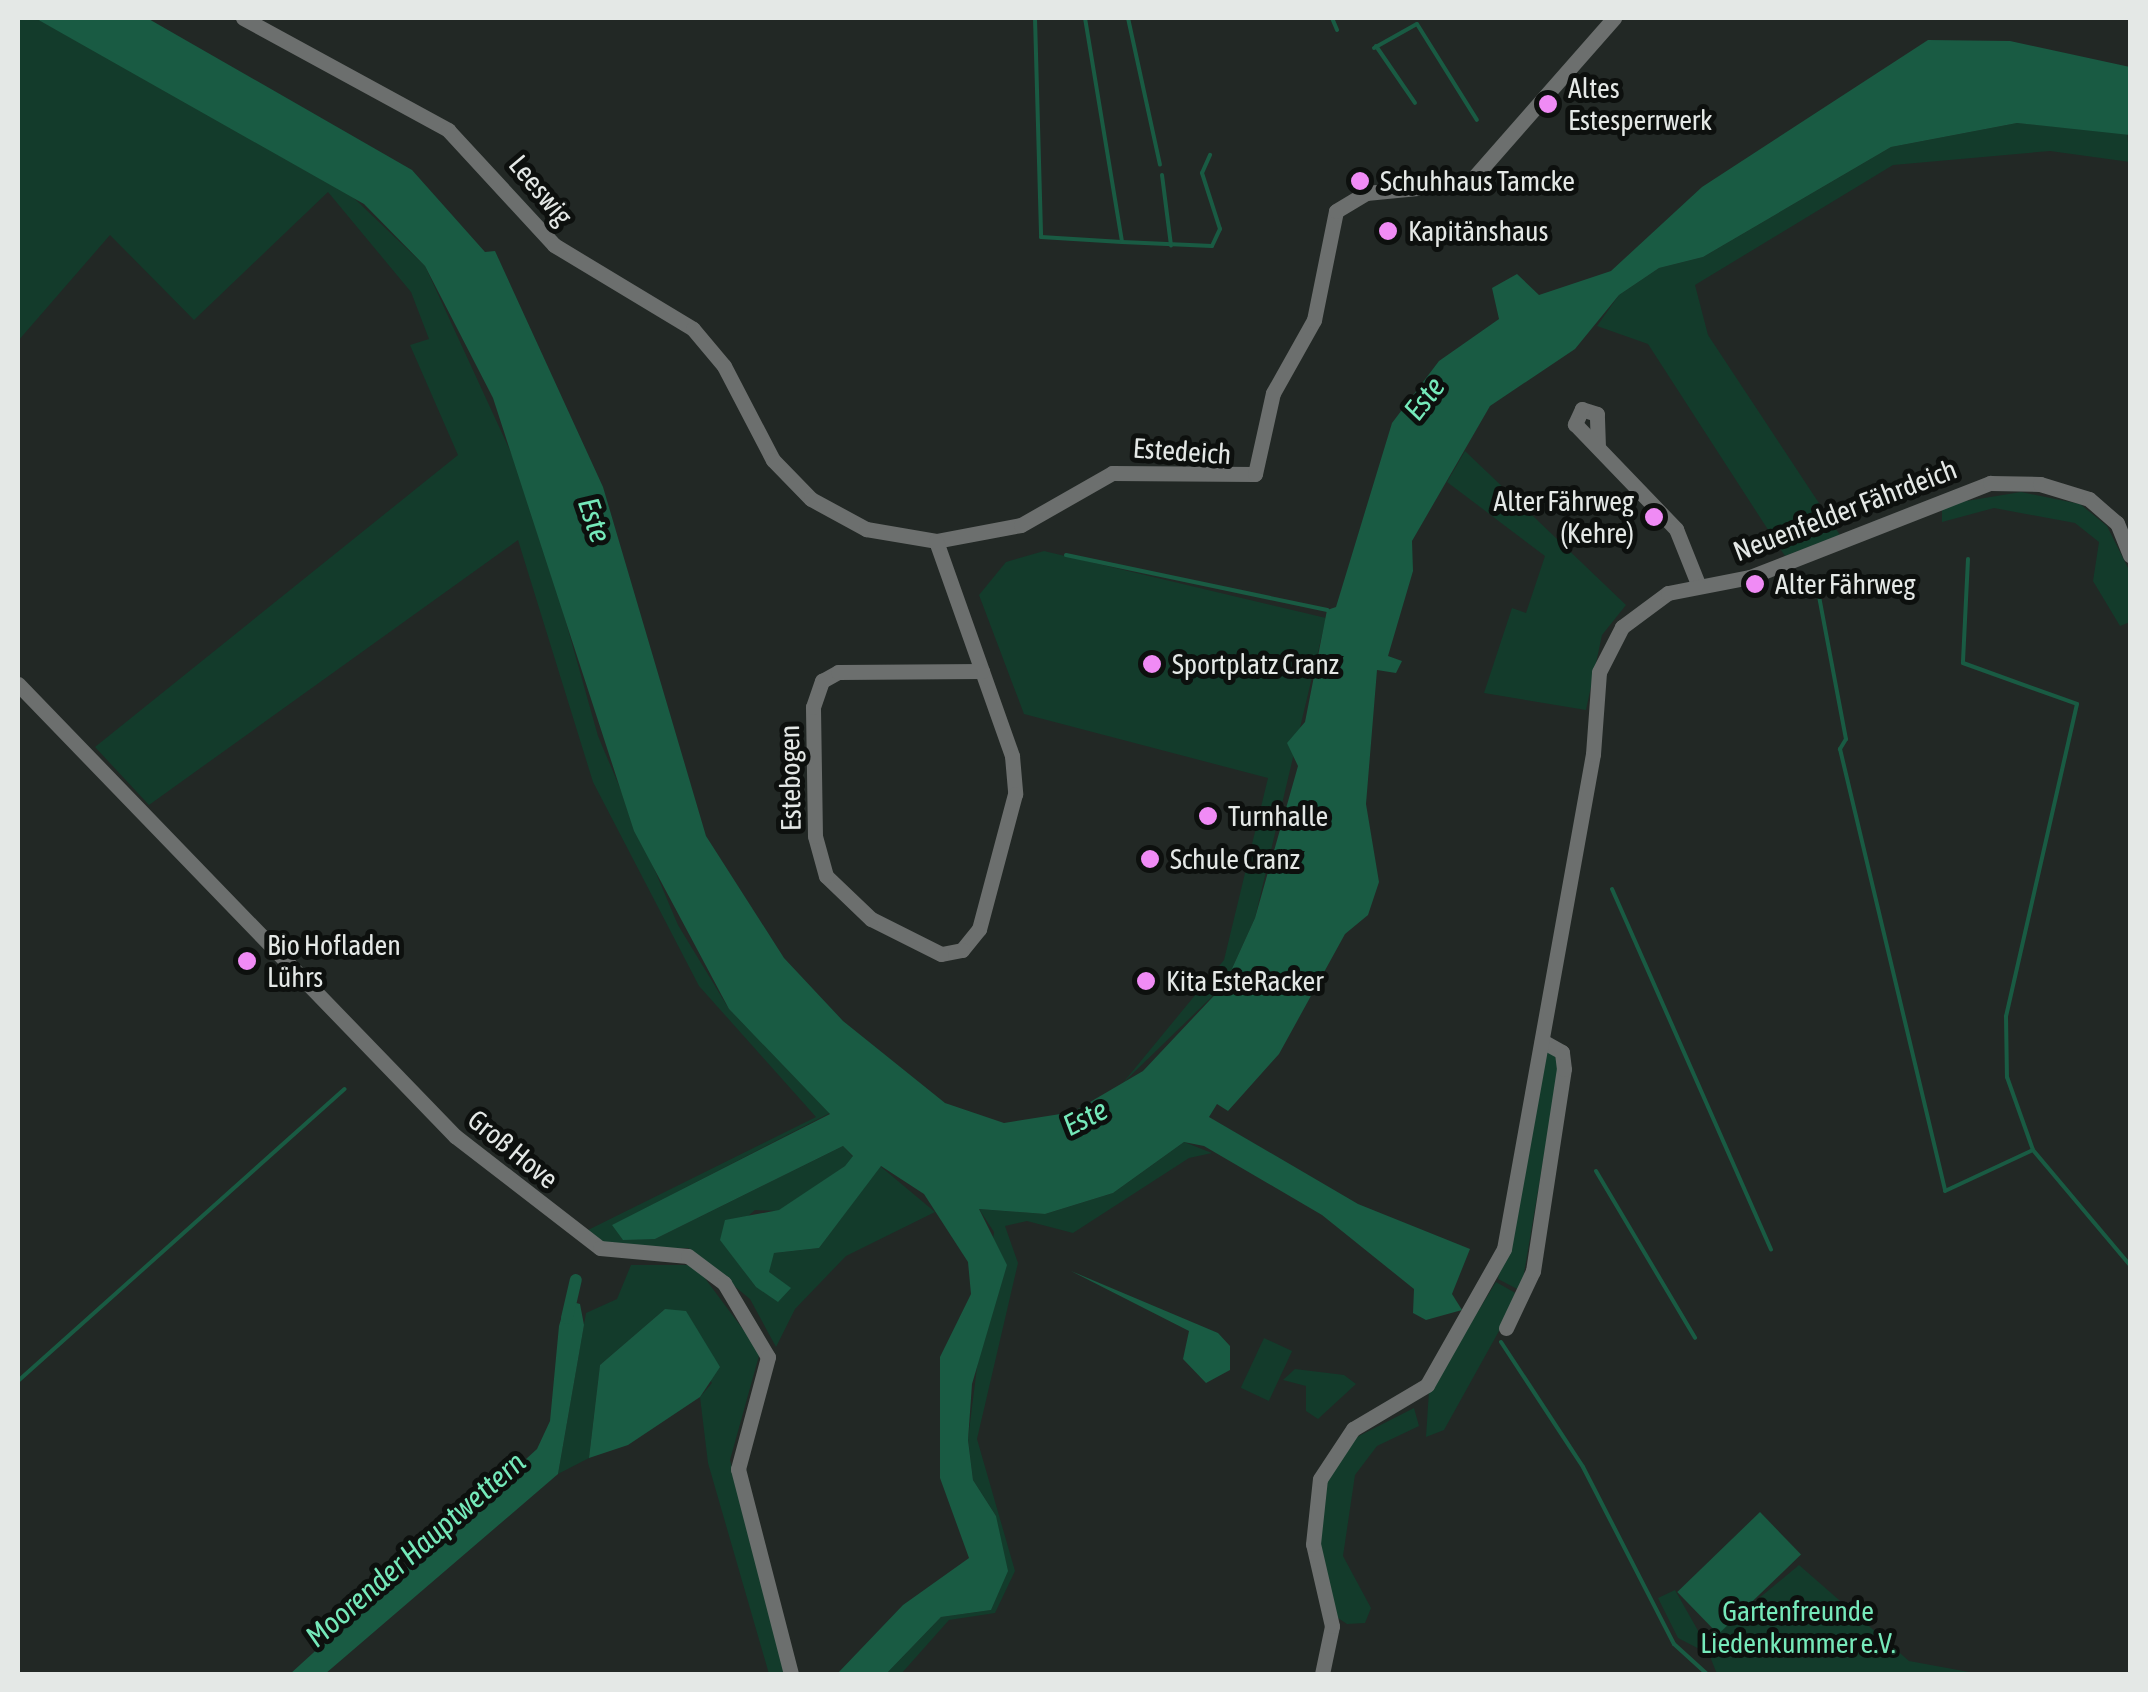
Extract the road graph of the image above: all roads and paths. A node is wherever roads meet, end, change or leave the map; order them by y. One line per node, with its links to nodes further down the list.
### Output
1 (243, 18): 4 (street, Leeswig)
2 (1614, 18): 5 (street, Estedeich)
3 (1598, 448): 9 (street)
4 (794, 486): 6 (street, Estedeich)
5 (956, 540): 6 (street, Estedeich); 8 (street, Estebogen)
6 (936, 541): 8 (street, Estebogen)
7 (2130, 555): 9 (street, Neuenfelder Fährdeich)
8 (952, 576): 10 (street, Estebogen)
9 (1698, 584): 12 (street, Neuenfelder Fährdeich)
10 (982, 671): 10 (street, Estebogen)
11 (18, 684): 14 (street, Groß Hove)
12 (1542, 1040): 13 (street); 15 (street, Neuenfelder Fährdeich)
13 (1506, 1328)
14 (791, 1674)
15 (1322, 1674)

